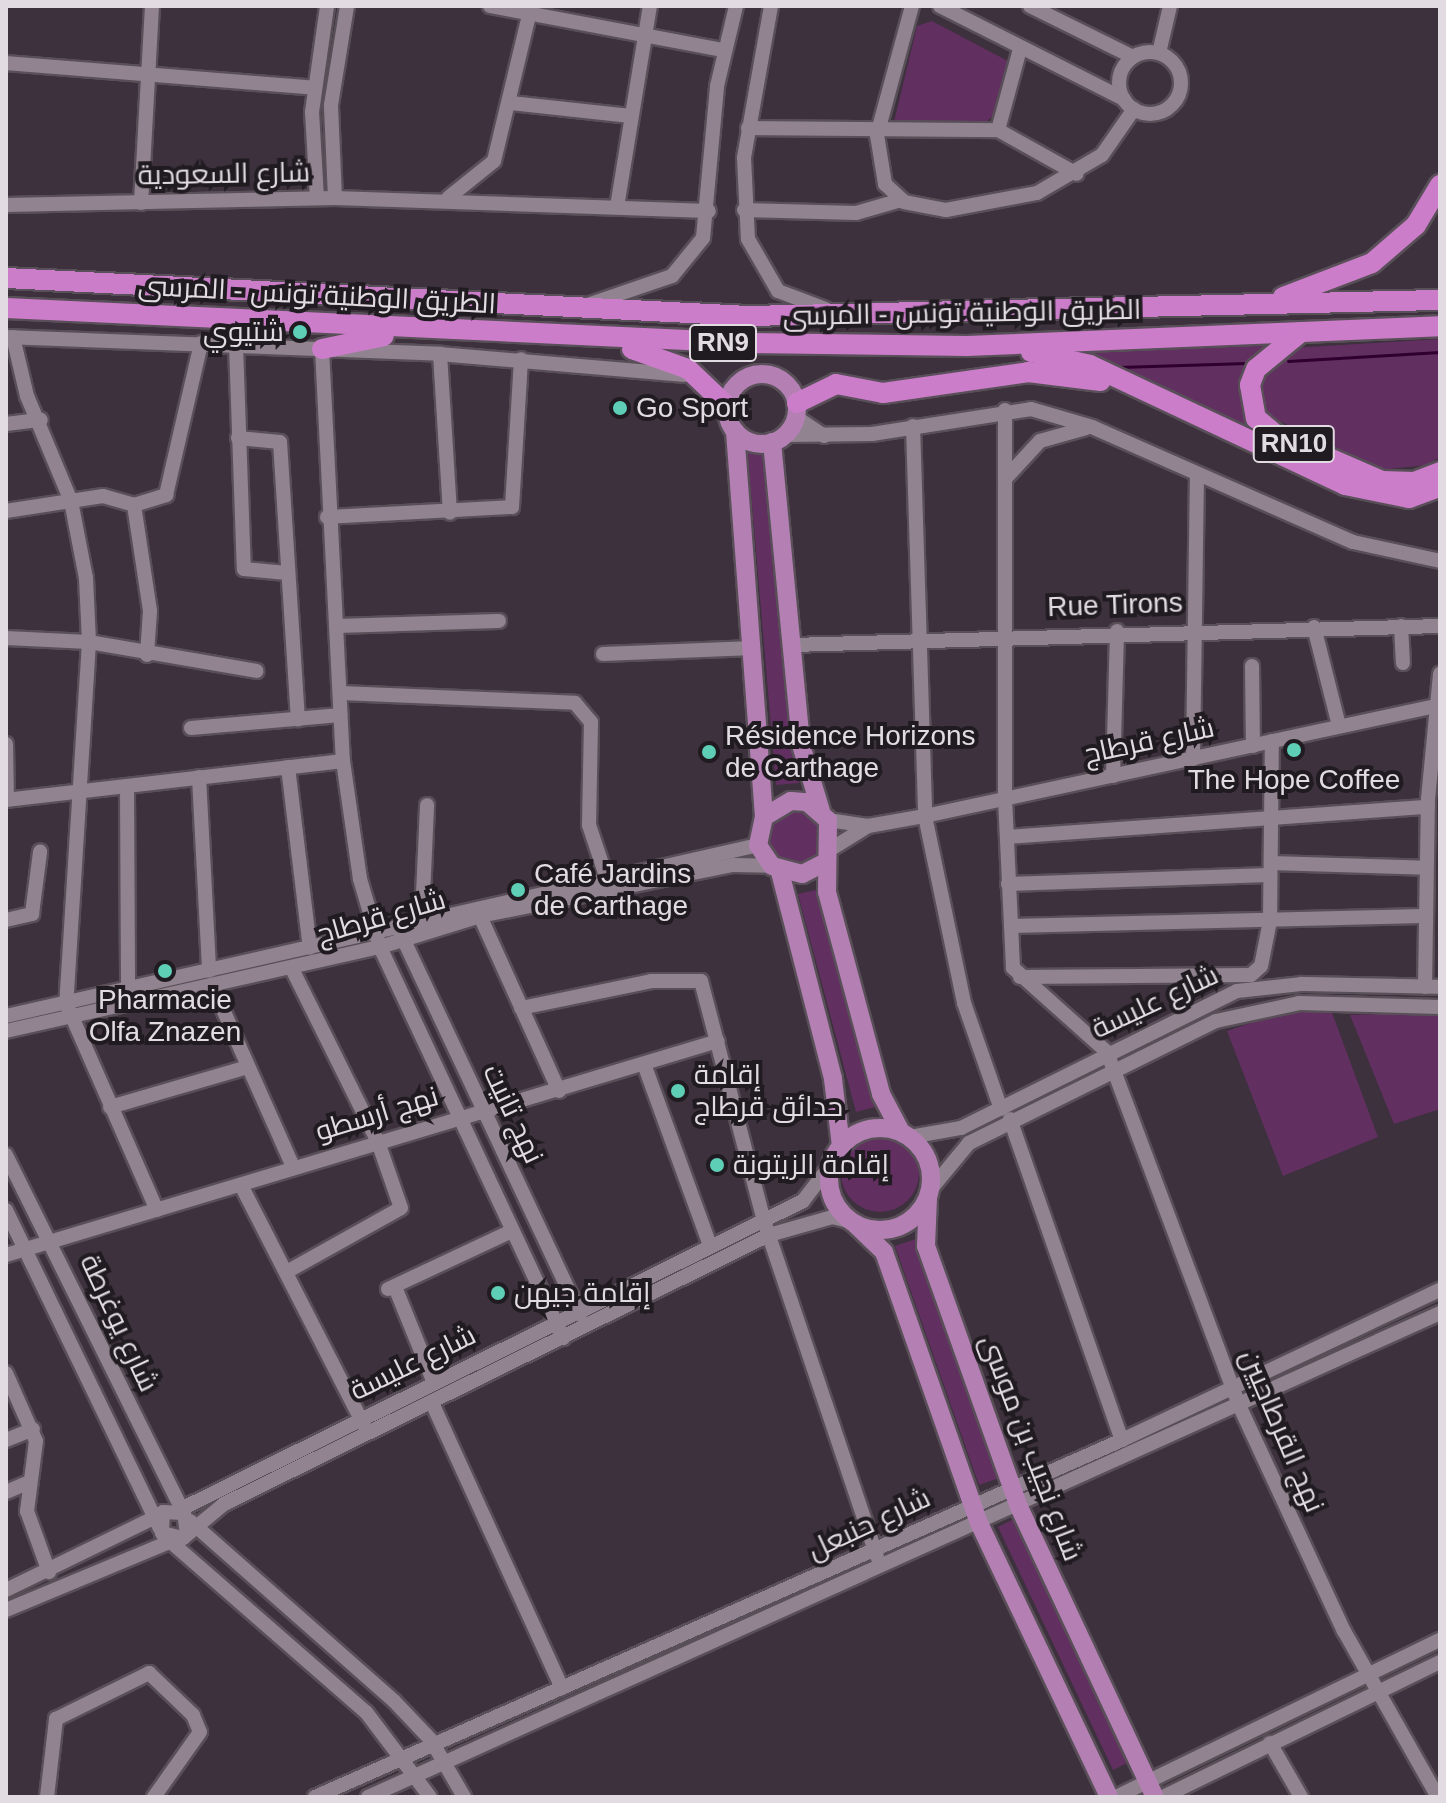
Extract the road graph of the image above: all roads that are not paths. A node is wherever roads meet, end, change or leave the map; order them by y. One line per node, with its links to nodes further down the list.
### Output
1 (152, 6): 19 (street)
2 (327, 6): 20 (street)
3 (347, 6): 30 (street)
4 (490, 6): 12 (street)
5 (650, 6): 13 (street)
6 (736, 6): 15 (street)
7 (771, 6): 24 (street)
8 (912, 6): 26 (street)
9 (940, 6): 14 (street)
10 (1170, 6): 16 (street)
11 (1034, 7): 17 (street)
12 (530, 10): 13 (street); 21 (street)
13 (643, 34): 15 (street); 23 (street)
14 (1020, 49): 22 (street); 25 (street)
15 (723, 50): 37 (street)
16 (1159, 53): 17 (street); 22 (street)
17 (1133, 57): 22 (street)
18 (6, 63): 19 (street)
19 (144, 75): 20 (street); 33 (street)
20 (314, 88): 29 (street)
21 (511, 103): 23 (street); 31 (street)
22 (1129, 104): 27 (street)
23 (630, 116): 35 (street)
24 (748, 128): 26 (street); 36 (street)
25 (998, 130): 26 (street); 27 (street)
26 (877, 135): 32 (street)
27 (1077, 174): 32 (street)
28 (1440, 185): 40 (highway)
29 (317, 198): 30 (street, شارع السعودية); 33 (street, شارع السعودية)
30 (335, 198): 31 (street, شارع السعودية)
31 (444, 200): 35 (street, شارع السعودية)
32 (901, 200): 36 (street)
33 (141, 203): 34 (street, شارع السعودية)
34 (6, 205)
35 (617, 207): 37 (street, شارع السعودية)
36 (744, 210): 43 (street)
37 (709, 211): 41 (street)
38 (6, 278): 41 (highway, الطريق الوطنية تونس - المرسى / RN9)
39 (1436, 299): 40 (highway, الطريق الوطنية تونس - المرسى / RN9)
40 (1264, 304): 43 (highway, الطريق الوطنية تونس - المرسى / RN9)
41 (583, 306): 43 (highway, الطريق الوطنية تونس - المرسى / RN9)
42 (6, 308): 45 (highway, الطريق الوطنية تونس - المرسى / RN9)
43 (861, 317)
44 (1440, 326): 46 (highway, الطريق الوطنية تونس - المرسى / RN9)
45 (446, 331): 47 (highway, الطريق الوطنية تونس - المرسى / RN9); 52 (highway)
46 (1302, 332): 51 (highway, الطريق الوطنية تونس - المرسى / RN9); 68 (highway, RN10)
47 (525, 335): 51 (highway, الطريق الوطنية تونس - المرسى / RN9); 55 (highway)
48 (10, 337): 49 (street); 60 (street)
49 (201, 343): 50 (street); 73 (street)
50 (236, 345): 52 (street); 66 (street)
51 (967, 346): 59 (highway)
52 (322, 349): 53 (street); 76 (street)
53 (440, 354): 54 (street); 75 (street)
54 (521, 359): 55 (street); 75 (street)
55 (700, 378): 56 (highway)
56 (727, 406): 57 (main road); 64 (main road)
57 (797, 410): 59 (highway); 65 (street); 67 (main road)
58 (1005, 410): 62 (street); 63 (street); 70 (street)
59 (1190, 413): 71 (highway)
60 (41, 420): 61 (street); 72 (street)
61 (6, 424)
62 (913, 426): 65 (street); 88 (street)
63 (1092, 427): 69 (street); 70 (street)
64 (735, 431): 67 (main road); 91 (main road)
65 (825, 436): 67 (street)
66 (238, 438): 78 (street); 78 (street)
67 (779, 439): 90 (main road)
68 (1440, 472)
69 (1197, 474): 77 (street); 84 (street)
70 (1005, 479): 86 (street)
71 (1440, 487)
72 (71, 501): 73 (street); 74 (street); 89 (street)
73 (134, 505): 93 (street)
74 (6, 511)
75 (450, 513): 76 (street)
76 (327, 517): 80 (street)
77 (1440, 561)
78 (287, 573): 101 (street)
79 (499, 621): 80 (street)
80 (336, 626): 98 (street)
81 (1401, 626): 82 (street, Rue Tirons); 83 (street, Rue Tirons); 94 (street)
82 (1440, 626)
83 (1314, 627): 84 (street, Rue Tirons); 102 (street)
84 (1195, 629): 85 (street, Rue Tirons); 107 (street)
85 (1117, 631): 86 (street, Rue Tirons); 110 (street)
86 (1008, 634): 88 (street, Rue Tirons); 114 (street)
87 (6, 638): 89 (street)
88 (924, 639): 90 (street, Rue Tirons); 120 (street)
89 (89, 642): 93 (street); 113 (street)
90 (792, 645): 118 (main road)
91 (753, 648): 92 (street); 121 (main road)
92 (603, 654)
93 (147, 655): 96 (street)
94 (1403, 663)
95 (1252, 666): 106 (street)
96 (257, 671)
97 (1440, 674): 99 (street)
98 (341, 693): 100 (street); 130 (street)
99 (1438, 708): 102 (street, شارع قرطاج); 116 (street)
100 (340, 715): 101 (street); 108 (street)
101 (298, 719): 103 (street)
102 (1339, 726): 104 (street, شارع قرطاج)
103 (191, 728)
104 (1272, 741): 106 (street, شارع قرطاج); 119 (street)
105 (6, 744): 115 (street)
106 (1253, 746): 107 (street, شارع قرطاج)
107 (1193, 759): 110 (street, شارع قرطاج)
108 (343, 761): 109 (street); 141 (street)
109 (288, 767): 111 (street); 144 (street)
110 (1113, 776): 114 (street, شارع قرطاج)
111 (199, 777): 112 (street); 146 (street)
112 (127, 787): 113 (street); 150 (street)
113 (77, 796): 115 (street); 153 (street)
114 (1005, 798): 120 (street, شارع قرطاج); 123 (street)
115 (7, 800)
116 (1432, 804): 119 (street); 127 (street)
117 (427, 805): 136 (street)
118 (824, 815): 121 (main road); 122 (street, شارع قرطاج); 126 (main road)
119 (1271, 815): 123 (street); 129 (street)
120 (925, 816): 122 (street, شارع قرطاج); 165 (street)
121 (764, 817): 124 (main road)
122 (868, 826): 126 (street, شارع قرطاج)
123 (1007, 837): 131 (street)
124 (758, 845): 128 (main road); 130 (street, شارع قرطاج)
125 (40, 852): 137 (street)
126 (827, 856): 128 (main road); 167 (main road)
127 (1426, 868): 129 (street); 133 (street)
128 (776, 869): 134 (street, شارع قرطاج); 169 (main road)
129 (1270, 869): 131 (street); 138 (street)
130 (606, 876): 136 (street, شارع قرطاج)
131 (1008, 884): 140 (street)
132 (1440, 890): 133 (street)
133 (1424, 894): 135 (street)
134 (480, 916): 142 (street, شارع قرطاج); 152 (street)
135 (1423, 916): 138 (street); 149 (street)
136 (422, 917): 139 (street, شارع قرطاج)
137 (6, 920)
138 (1270, 921): 140 (street); 147 (street)
139 (397, 924): 141 (street, شارع قرطاج); 142 (street, نهج تانيت)
140 (1011, 926): 147 (street)
141 (374, 930): 143 (street); 144 (street, شارع قرطاج)
142 (403, 941): 143 (street, شارع قرطاج); 164 (street, نهج تانيت)
143 (380, 947): 145 (street, شارع قرطاج); 166 (street)
144 (310, 948): 146 (street, شارع قرطاج)
145 (292, 969): 148 (street, شارع قرطاج); 168 (street)
146 (209, 971): 150 (street, شارع قرطاج)
147 (1020, 977): 158 (street)
148 (213, 987): 153 (street, شارع قرطاج); 160 (street)
149 (1433, 987): 158 (street, شارع عليسة)
150 (128, 989): 153 (street, شارع قرطاج)
151 (1440, 1007): 161 (street, شارع عليسة)
152 (521, 1008): 156 (street); 162 (street)
153 (68, 1010): 154 (street, شارع قرطاج); 155 (street, شارع قرطاج); 163 (street)
154 (6, 1016)
155 (12, 1030): 157 (street)
156 (718, 1041): 159 (street, نهج أرسطو); 177 (street)
157 (6, 1042)
158 (1107, 1052): 161 (street, نهج القرطاجيين); 165 (street, شارع عليسة)
159 (644, 1064): 162 (street, نهج أرسطو); 182 (street)
160 (244, 1068): 163 (street); 172 (street)
161 (1114, 1069): 165 (street, شارع عليسة); 194 (street, نهج القرطاجيين)
162 (559, 1091): 164 (street, نهج أرسطو)
163 (110, 1107): 176 (street)
164 (482, 1109): 166 (street, نهج أرسطو); 187 (street, نهج تانيت)
165 (1006, 1114): 167 (street, شارع عليسة); 174 (street, شارع عليسة); 201 (street)
166 (458, 1117): 168 (street, نهج أرسطو); 179 (street)
167 (906, 1135): 169 (main road); 174 (main road)
168 (378, 1142): 172 (street, نهج أرسطو); 185 (street)
169 (841, 1146): 171 (main road)
170 (6, 1155): 181 (street, شارع يوغرطة)
171 (830, 1166): 177 (street, شارع عليسة); 178 (main road)
172 (293, 1167): 173 (street, نهج أرسطو)
173 (242, 1187): 176 (street, نهج أرسطو); 185 (street)
174 (930, 1194): 178 (main road); 204 (main road, شارع نجيب بن موسى)
175 (6, 1210): 183 (street, شارع يوغرطة)
176 (157, 1210): 181 (street, نهج أرسطو)
177 (763, 1218): 180 (street); 182 (street, شارع عليسة)
178 (852, 1223): 180 (street, شارع عليسة); 209 (main road)
179 (512, 1231): 189 (street); 193 (street)
180 (769, 1235): 190 (street, شارع عليسة); 215 (street)
181 (51, 1241): 183 (street, نهج أرسطو); 203 (street, شارع يوغرطة)
182 (710, 1245): 187 (street, شارع عليسة)
183 (23, 1250): 184 (street, نهج أرسطو); 207 (street, شارع يوغرطة)
184 (6, 1255)
185 (290, 1270): 197 (street)
186 (1440, 1290): 194 (street, شارع حنبعل)
187 (577, 1309): 189 (street, شارع عليسة); 190 (street, نهج تانيت)
188 (1440, 1313): 195 (street, شارع حنبعل)
189 (555, 1321): 191 (street); 193 (street, شارع عليسة)
190 (585, 1326): 191 (street, شارع عليسة)
191 (563, 1338): 196 (street, شارع عليسة)
192 (6, 1373): 198 (street)
193 (434, 1383): 197 (street, شارع عليسة)
194 (1233, 1386): 195 (street, نهج القرطاجيين); 201 (street, شارع حنبعل)
195 (1238, 1403): 210 (street, شارع حنبعل); 222 (street, نهج القرطاجيين)
196 (433, 1405): 199 (street, شارع عليسة); 223 (street)
197 (360, 1417): 199 (street); 206 (street, شارع عليسة)
198 (33, 1429): 200 (street); 202 (street)
199 (369, 1435): 208 (street, شارع عليسة)
200 (6, 1440)
201 (1122, 1440): 204 (street, شارع حنبعل)
202 (29, 1482): 205 (street); 217 (street)
203 (168, 1486): 206 (street); 212 (street, شارع يوغرطة)
204 (1012, 1489): 209 (street, شارع حنبعل); 210 (main road, شارع نجيب بن موسى)
205 (6, 1492)
206 (205, 1494): 212 (street, شارع عليسة)
207 (141, 1498): 212 (street, شارع يوغرطة); 213 (street)
208 (224, 1504): 212 (street, شارع عليسة); 214 (street)
209 (972, 1504): 211 (main road); 215 (street, شارع حنبعل)
210 (1019, 1507): 211 (street, شارع حنبعل); 230 (main road, شارع نجيب بن موسى)
211 (979, 1523): 216 (street, شارع حنبعل); 237 (main road)
212 (176, 1526): 213 (street, شارع عليسة); 214 (street, شارع يوغرطة); 219 (street, شارع عليسة); 227 (street, شارع يوغرطة)
213 (126, 1534): 217 (street, شارع عليسة)
214 (218, 1548): 225 (street, شارع يوغرطة)
215 (875, 1550): 216 (street); 223 (street, شارع حنبعل)
216 (881, 1566): 228 (street, شارع حنبعل)
217 (49, 1572): 218 (street, شارع عليسة)
218 (6, 1590)
219 (6, 1610)
220 (1440, 1640): 222 (street)
221 (1440, 1662): 224 (street)
222 (1367, 1674): 224 (street, نهج القرطاجيين); 230 (street)
223 (562, 1688): 225 (street, شارع حنبعل)
224 (1378, 1691): 226 (street); 241 (street, نهج القرطاجيين)
225 (431, 1740): 227 (street, شارع حنبعل); 228 (street, شارع يوغرطة)
226 (1270, 1743): 239 (street); 240 (street)
227 (403, 1755): 229 (street, شارع يوغرطة); 233 (street, شارع حنبعل)
228 (445, 1760): 229 (street, شارع حنبعل); 236 (street, شارع يوغرطة)
229 (418, 1775): 234 (street, شارع حنبعل); 235 (street, شارع يوغرطة)
230 (1151, 1789): 238 (street)
231 (47, 1797): 232 (street)
232 (154, 1797)
233 (315, 1797)
234 (368, 1797)
235 (430, 1797)
236 (464, 1797)
237 (1109, 1797)
238 (1116, 1797)
239 (1163, 1797)
240 (1301, 1797)
241 (1438, 1797)

